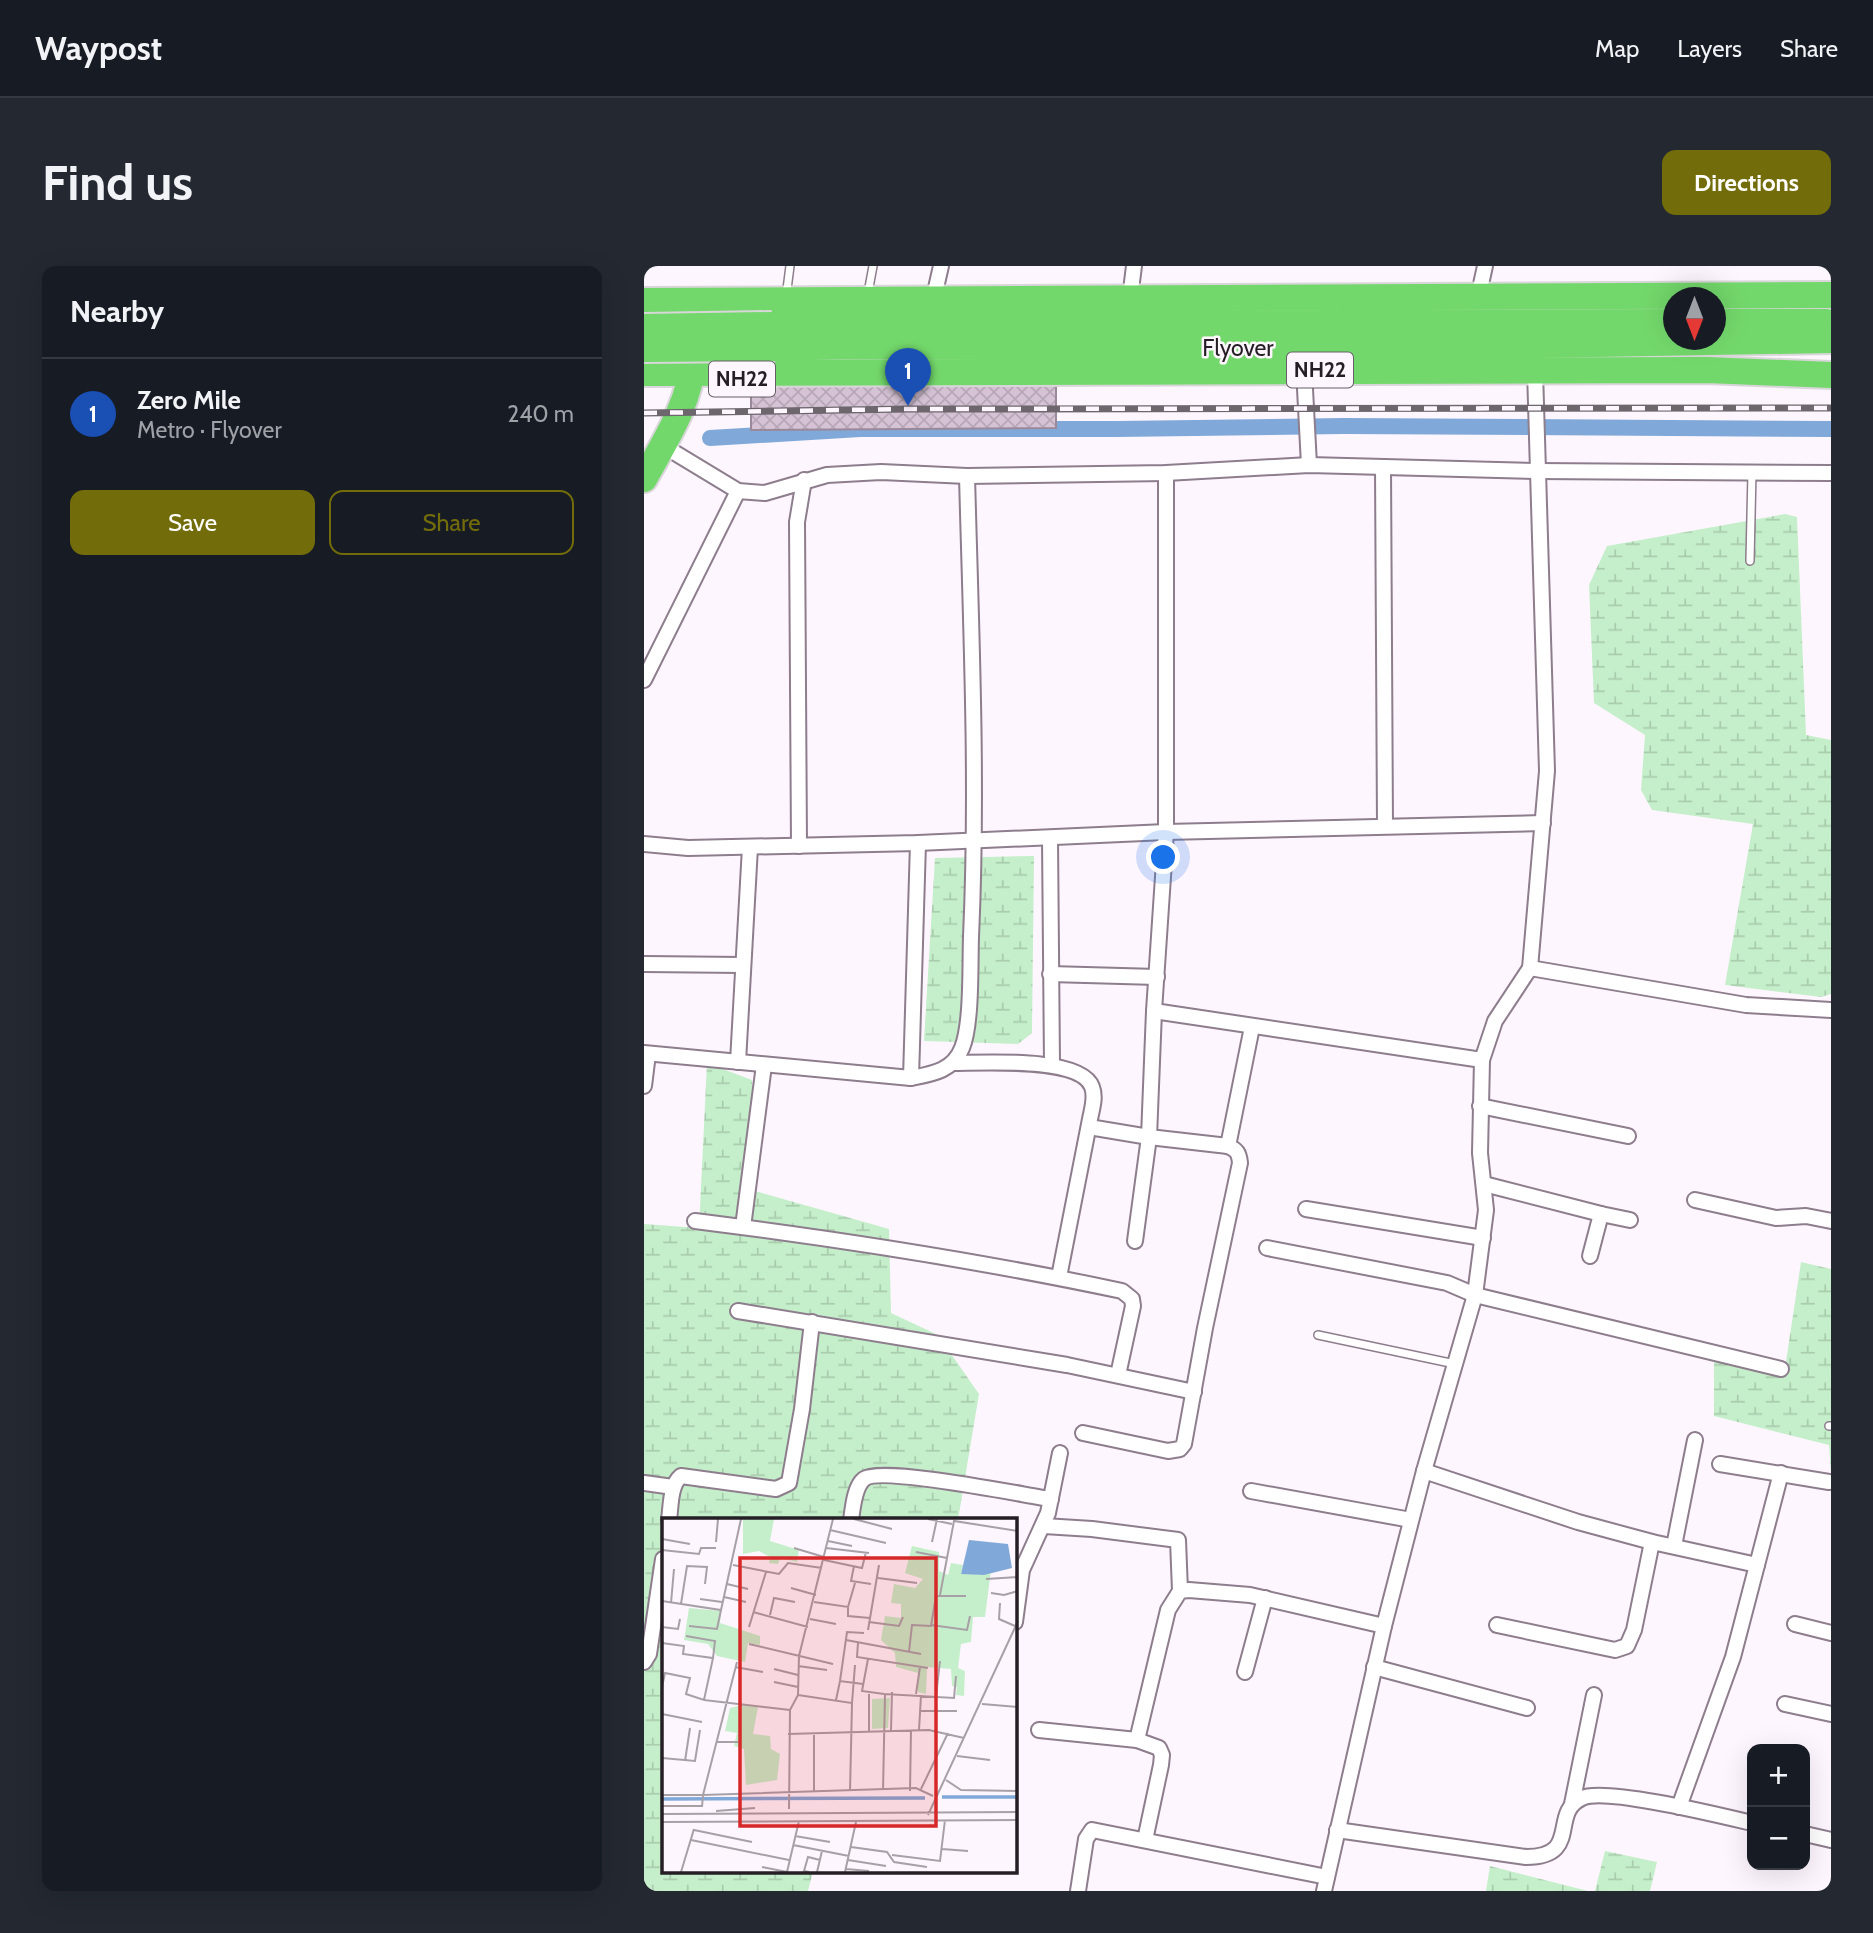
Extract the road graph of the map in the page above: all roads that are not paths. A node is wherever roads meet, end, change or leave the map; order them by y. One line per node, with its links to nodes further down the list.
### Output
1 (790, 266): 9 (lane)
2 (873, 266): 10 (lane)
3 (941, 266): 11 (street)
4 (1134, 266): 7 (street)
5 (1485, 266): 8 (street)
6 (1831, 295): 8 (highway)
7 (1130, 298): 8 (highway); 11 (highway)
8 (1478, 298)
9 (786, 301): 10 (highway); 12 (highway)
10 (867, 301): 11 (highway)
11 (933, 301)
12 (698, 302): 13 (highway); 20 (highway, NH22); 24 (highway)
13 (646, 310): 17 (highway, Flyover, bridge); 19 (highway)
14 (1663, 322): 17 (highway, Flyover)
15 (1726, 322): 16 (highway)
16 (1831, 322)
17 (773, 337): 18 (highway, Flyover); 19 (highway, Flyover, bridge)
18 (1831, 340)
19 (646, 365): 20 (highway)
20 (687, 369): 24 (highway); 26 (highway); 27 (highway, NH22)
21 (1304, 370): 22 (highway, NH22); 23 (highway, NH22); 28 (street)
22 (810, 371): 24 (highway); 26 (highway, NH22)
23 (1535, 371): 25 (highway, NH22); 30 (street)
24 (719, 372)
25 (1831, 375)
26 (681, 409): 27 (highway, NH22)
27 (653, 444): 35 (highway, NH22); 37 (street)
28 (1309, 465): 29 (street); 33 (street)
29 (1383, 467): 30 (street); 41 (street)
30 (1537, 471): 31 (street); 40 (street)
31 (1752, 472): 32 (street); 38 (lane)
32 (1831, 472)
33 (1167, 473): 34 (street); 42 (street)
34 (967, 476): 36 (street); 44 (street)
35 (644, 479)
36 (804, 480): 37 (street); 47 (street)
37 (737, 491): 39 (street)
38 (1750, 561)
39 (644, 680)
40 (1543, 823): 41 (street); 51 (street)
41 (1385, 826): 42 (street)
42 (1166, 832): 43 (street); 53 (street)
43 (1050, 838): 44 (street); 52 (street)
44 (976, 840): 45 (street); 60 (street)
45 (918, 843): 47 (street); 63 (street)
46 (644, 844): 48 (street)
47 (799, 846): 48 (street)
48 (750, 847): 50 (street)
49 (644, 964): 50 (street)
50 (743, 965): 59 (street)
51 (1530, 968): 54 (street); 58 (street)
52 (1050, 974): 53 (street); 62 (street)
53 (1157, 977): 55 (street)
54 (1831, 1010)
55 (1154, 1011): 56 (street); 68 (street)
56 (1252, 1027): 58 (street); 69 (street)
57 (646, 1054): 59 (street); 64 (street)
58 (1482, 1060): 65 (street)
59 (738, 1062): 61 (street)
60 (953, 1063): 62 (street); 63 (street)
61 (764, 1065): 63 (street); 77 (street)
62 (1052, 1065): 66 (street)
63 (911, 1078)
64 (644, 1086)
65 (1480, 1106): 67 (street); 70 (street)
66 (1089, 1127): 68 (street); 82 (street)
67 (1628, 1136)
68 (1149, 1137): 69 (street); 79 (street)
69 (1227, 1146): 90 (street)
70 (1484, 1184): 73 (street); 78 (street)
71 (1695, 1200): 76 (street)
72 (1306, 1209): 78 (street)
73 (1601, 1214): 74 (street); 81 (street)
74 (1630, 1220)
75 (695, 1221): 77 (street)
76 (1831, 1221)
77 (743, 1227): 82 (street)
78 (1483, 1238): 83 (street)
79 (1135, 1241)
80 (1267, 1248): 83 (street)
81 (1590, 1256)
82 (1059, 1278): 89 (street)
83 (1475, 1295): 87 (street); 88 (street)
84 (738, 1311): 85 (street)
85 (812, 1322): 89 (street); 99 (street)
86 (1318, 1335): 87 (lane)
87 (1456, 1364): 95 (street)
88 (1781, 1369)
89 (1118, 1375): 90 (street)
90 (1194, 1392): 91 (street)
91 (1083, 1433)
92 (1695, 1440): 107 (street)
93 (1060, 1453): 101 (street)
94 (1720, 1464): 96 (street)
95 (1424, 1471): 104 (street); 106 (street)
96 (1780, 1474): 97 (street); 108 (street)
97 (1829, 1482)
98 (644, 1483): 99 (street)
99 (673, 1487): 102 (street)
100 (1251, 1491): 104 (street)
101 (1051, 1499): 103 (street); 105 (street)
102 (669, 1518)
103 (851, 1518)
104 (1411, 1520): 115 (street)
105 (1044, 1526): 110 (street); 112 (street)
106 (1652, 1542): 107 (street); 114 (street)
107 (1674, 1546): 108 (street)
108 (1757, 1565): 127 (street)
109 (662, 1566): 117 (street)
110 (1180, 1591): 111 (street); 125 (street)
111 (1265, 1598): 115 (street); 119 (street)
112 (1017, 1607)
113 (1795, 1624): 116 (street)
114 (1497, 1625)
115 (1384, 1626): 118 (street)
116 (1831, 1633)
117 (644, 1662)
118 (1374, 1667): 122 (street); 129 (street)
119 (1245, 1672)
120 (1594, 1695): 126 (street)
121 (1785, 1703): 123 (street)
122 (1527, 1708)
123 (1831, 1714)
124 (1039, 1730): 125 (street)
125 (1138, 1740): 131 (street)
126 (1572, 1804): 127 (street); 129 (street)
127 (1679, 1807): 128 (street)
128 (1747, 1822)
129 (1337, 1830): 133 (street)
130 (1810, 1835): 132 (street)
131 (1145, 1840): 133 (street); 134 (street)
132 (1831, 1840)
133 (1326, 1884)
134 (1078, 1891)

